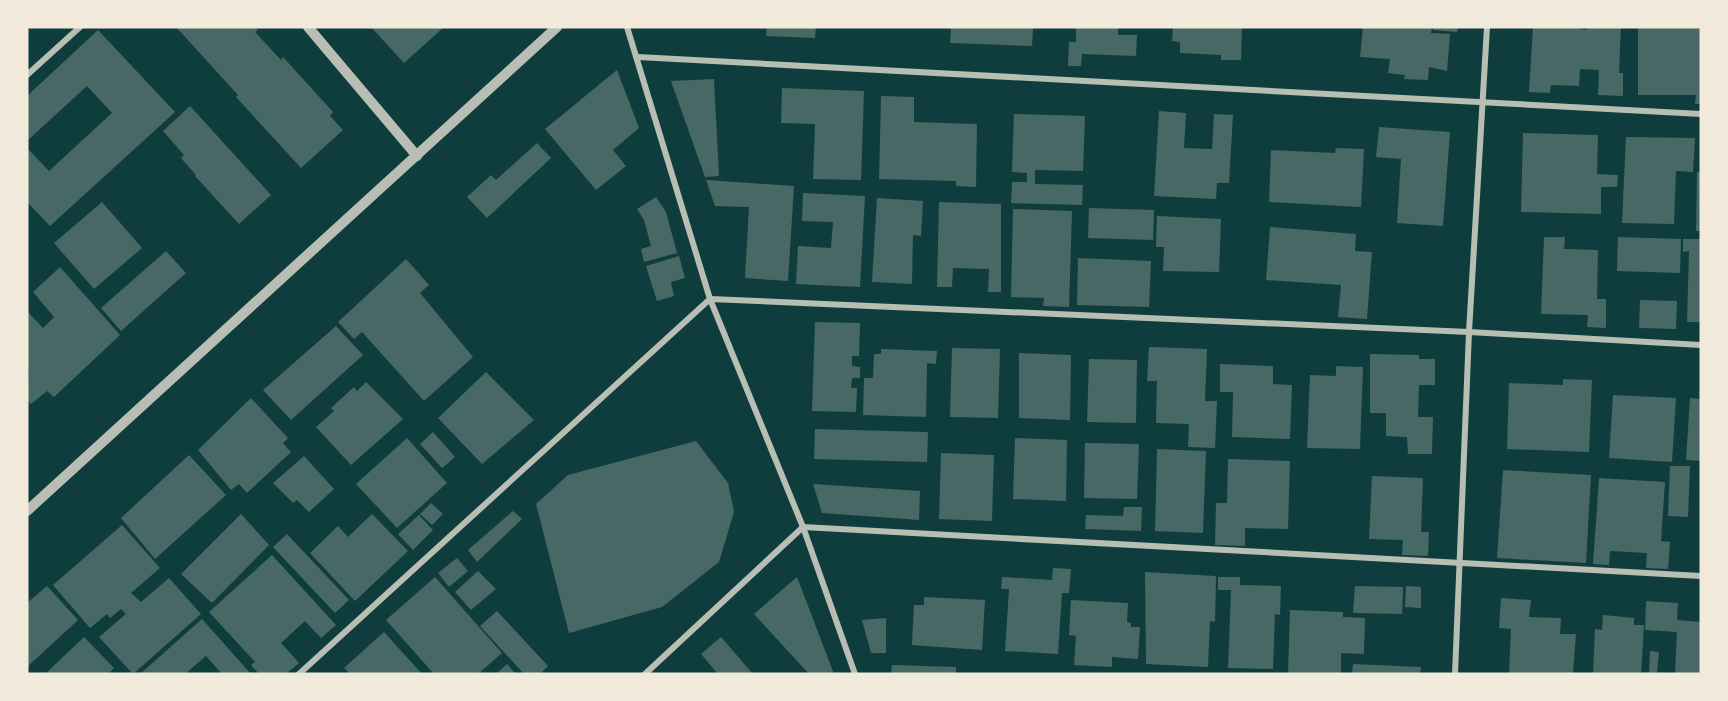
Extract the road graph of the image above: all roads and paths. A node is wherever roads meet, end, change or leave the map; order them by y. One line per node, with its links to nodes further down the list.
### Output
1 (80, 27): 7 (street)
2 (308, 27): 10 (street)
3 (557, 27): 10 (street)
4 (627, 27): 6 (street)
5 (1487, 27): 8 (street)
6 (638, 57): 8 (street); 11 (street)
7 (27, 75)
8 (1483, 102): 9 (street); 12 (street)
9 (1701, 114)
10 (417, 156): 14 (street)
11 (710, 299): 12 (street); 15 (street); 18 (street)
12 (1469, 332): 13 (street); 16 (street)
13 (1701, 345)
14 (27, 511)
15 (803, 527): 16 (street); 19 (street); 20 (street)
16 (1461, 563): 17 (street); 21 (street)
17 (1701, 576)
18 (299, 674)
19 (645, 674)
20 (855, 674)
21 (1455, 674)

